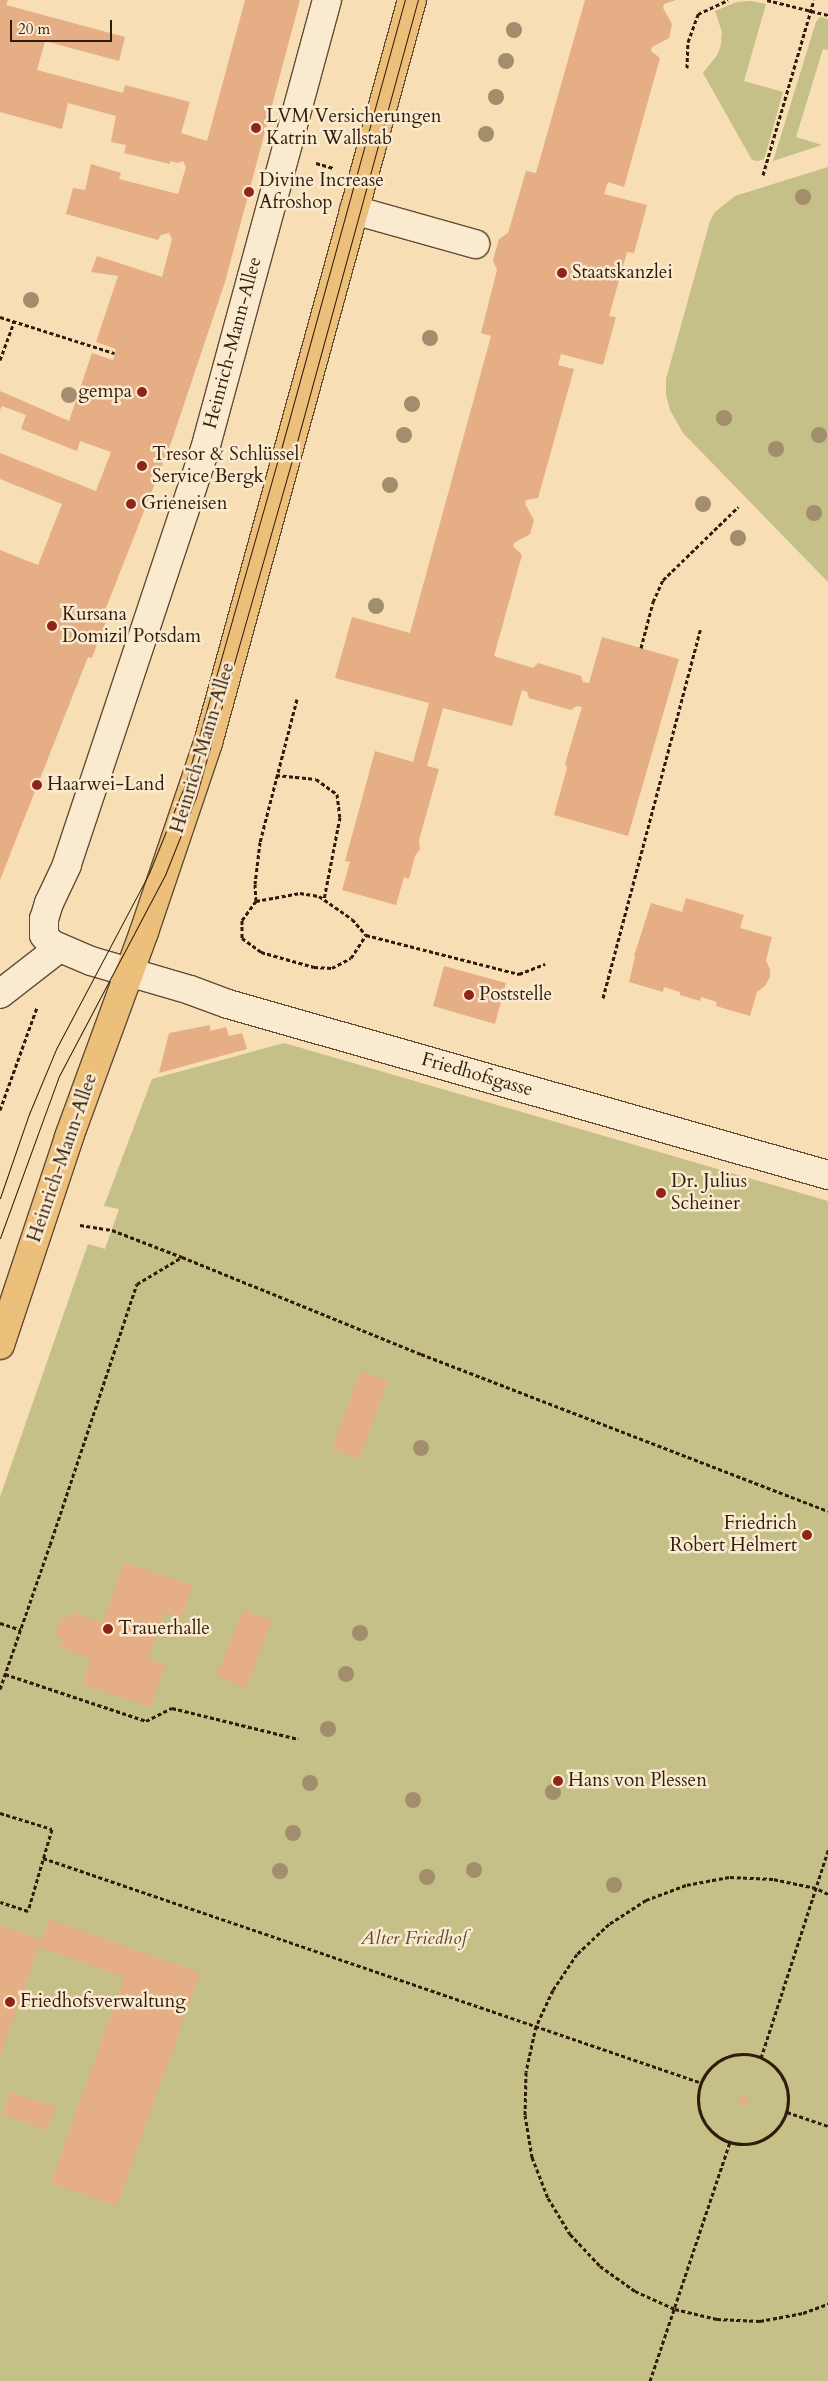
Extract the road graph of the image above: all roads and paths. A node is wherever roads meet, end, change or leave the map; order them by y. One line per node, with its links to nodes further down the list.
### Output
1 (327, 0): 24 (street, Heinrich-Mann-Allee)
2 (412, 0): 10 (main road, Heinrich-Mann-Allee)
3 (728, 0): 8 (path)
4 (767, 0): 6 (path)
5 (814, 0): 6 (path)
6 (811, 11): 7 (path); 9 (path)
7 (828, 15)
8 (687, 68)
9 (763, 175)
10 (354, 210): 11 (street); 26 (main road, Heinrich-Mann-Allee)
11 (475, 244)
12 (0, 317): 13 (path)
13 (14, 322): 14 (path); 15 (path)
14 (114, 354)
15 (0, 360)
16 (738, 507): 18 (path)
17 (700, 630): 28 (path)
18 (641, 648)
19 (297, 699): 20 (path)
20 (276, 775): 21 (path); 22 (path)
21 (324, 899): 22 (path); 23 (path)
22 (256, 902): 23 (path)
23 (366, 935): 25 (path)
24 (59, 948): 26 (street, Heinrich-Mann-Allee); 27 (street)
25 (545, 964)
26 (128, 973): 31 (street, Friedhofsgasse); 34 (main road, Heinrich-Mann-Allee)
27 (3, 990)
28 (603, 998)
29 (38, 1004): 30 (path)
30 (0, 1110)
31 (828, 1175)
32 (80, 1225): 33 (path)
33 (182, 1257): 35 (path); 37 (path)
34 (0, 1345)
35 (828, 1511)
36 (0, 1623): 37 (path)
37 (21, 1630): 38 (path)
38 (5, 1674): 39 (path); 40 (path)
39 (0, 1689)
40 (298, 1739)
41 (0, 1813): 43 (path)
42 (828, 1850): 44 (path)
43 (43, 1858): 46 (path); 47 (path)
44 (816, 1888): 45 (path); 47 (path); 48 (path)
45 (828, 1894)
46 (0, 1902)
47 (536, 2026): 49 (path); 54 (path)
48 (761, 2058): 49 (path); 50 (path)
49 (702, 2083): 52 (path)
50 (787, 2112): 51 (path); 52 (path)
51 (828, 2126)
52 (730, 2142): 54 (path)
53 (828, 2304): 54 (path)
54 (675, 2309): 55 (path)
55 (650, 2381)

